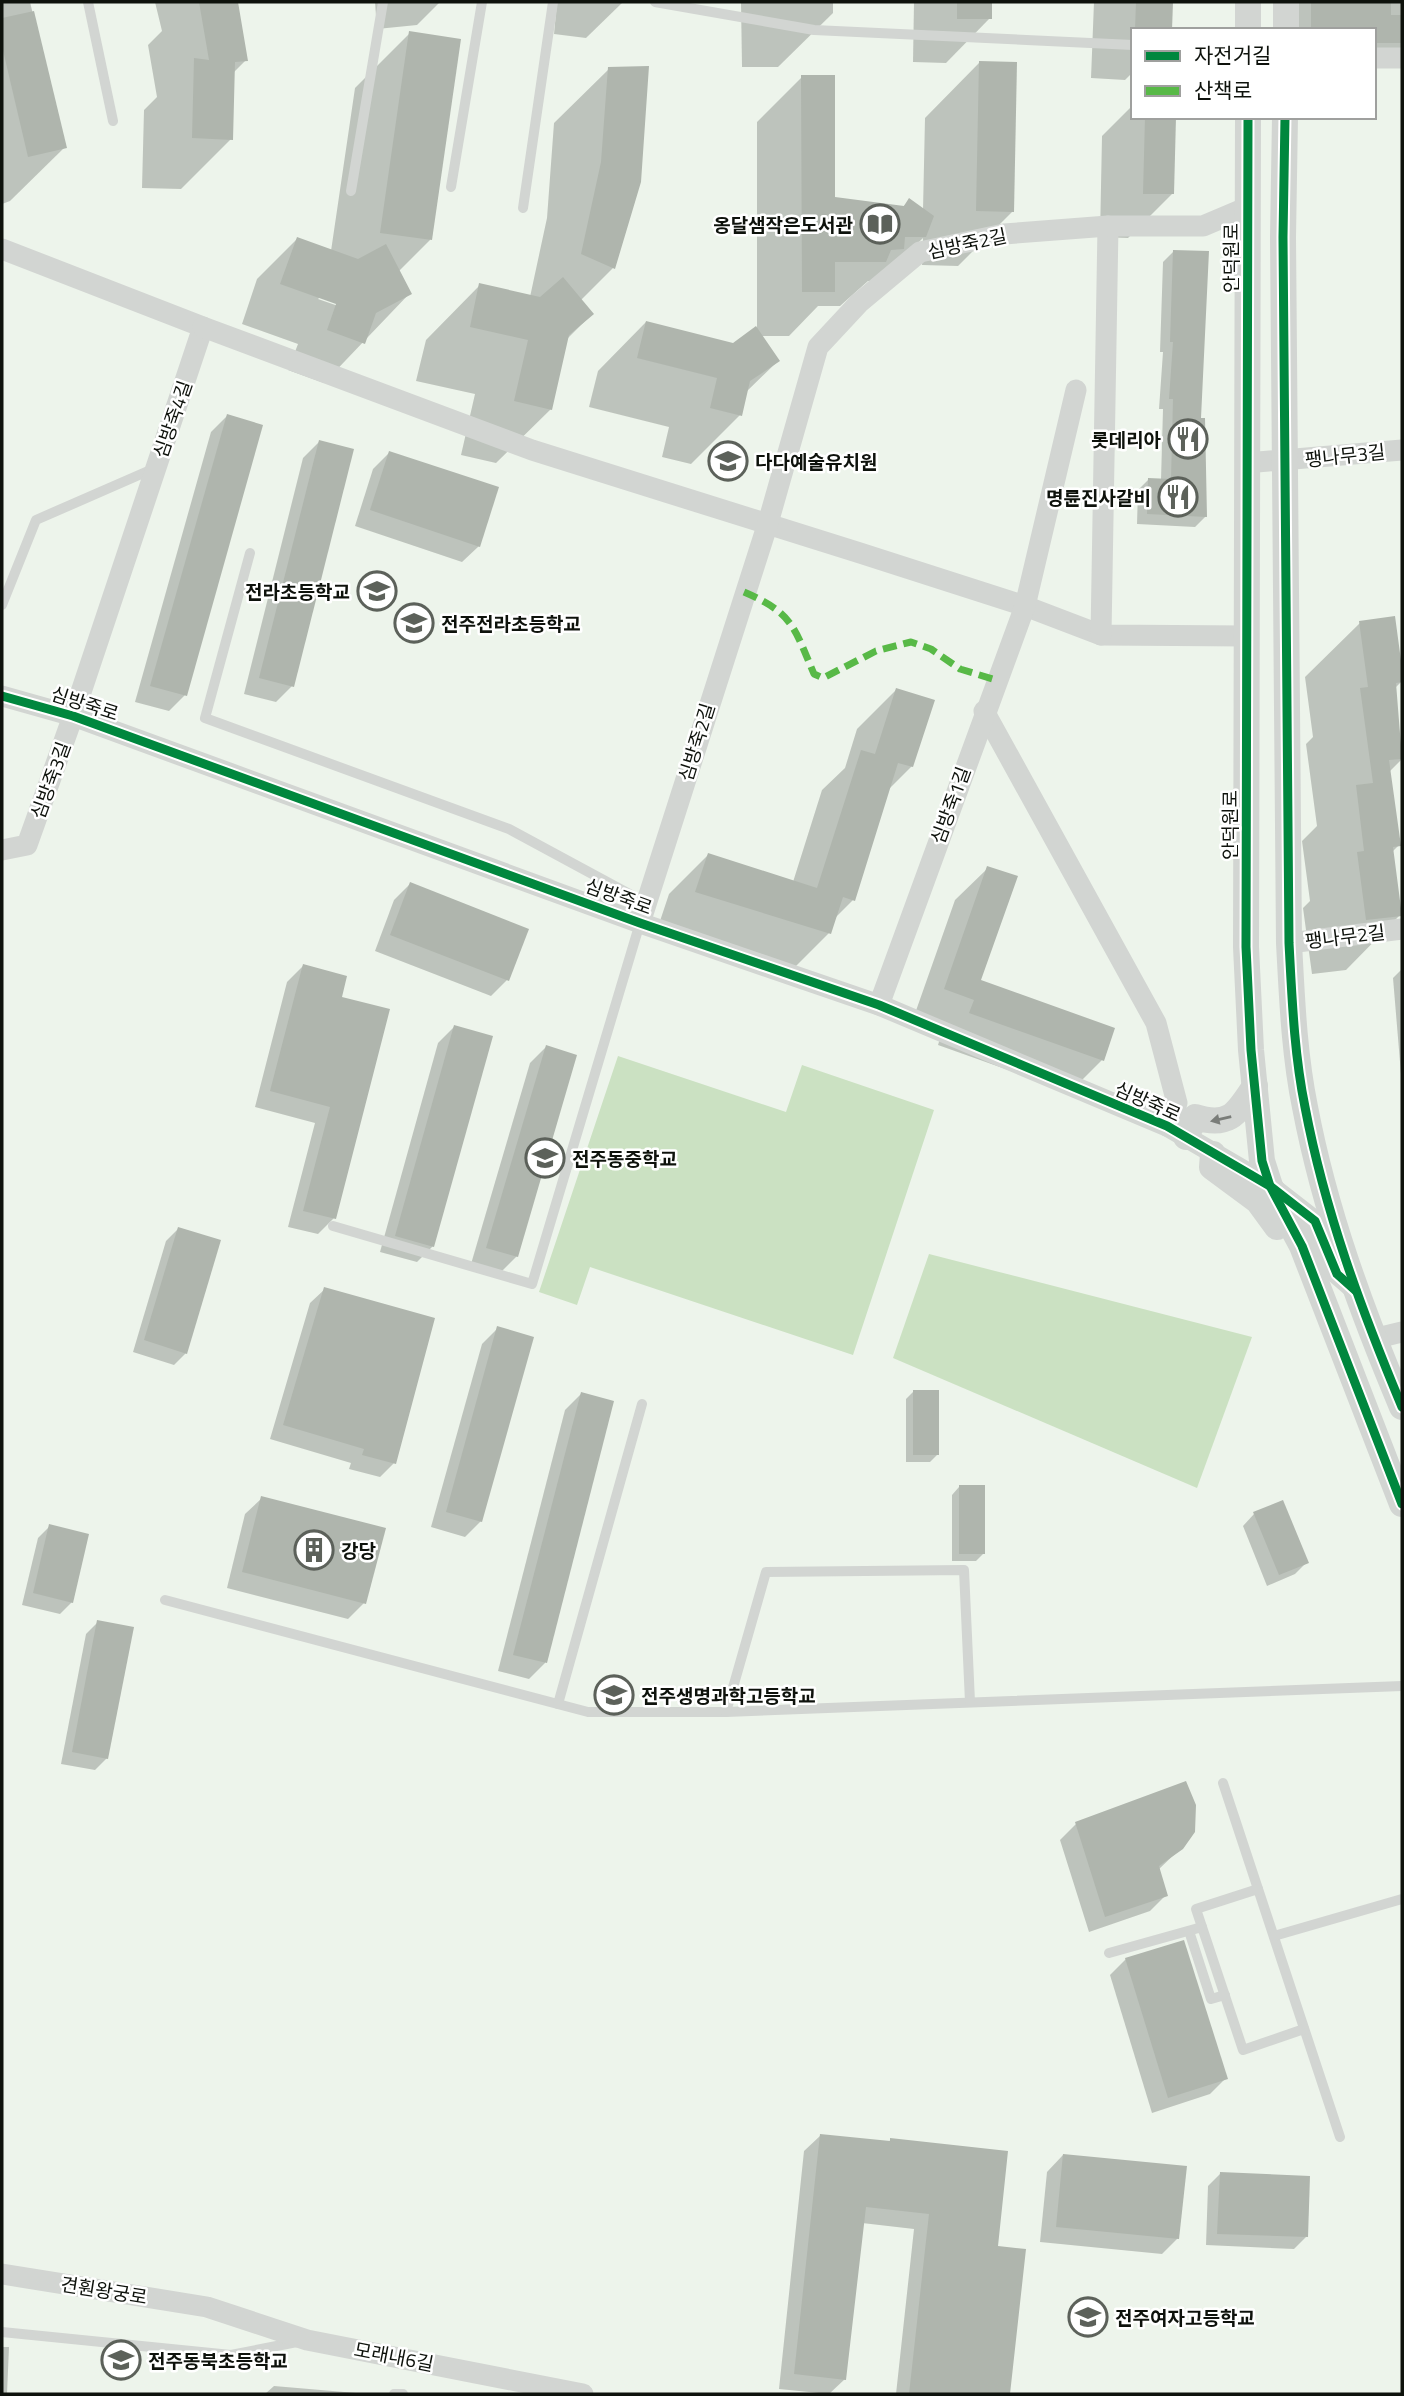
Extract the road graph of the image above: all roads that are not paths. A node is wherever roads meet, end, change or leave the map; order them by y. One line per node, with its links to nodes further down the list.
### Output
1 (88, 2): 15 (lane)
2 (383, 2): 17 (lane)
3 (482, 2): 16 (lane)
4 (553, 2): 18 (lane)
5 (655, 2): 10 (lane)
6 (1248, 2): 8 (street)
7 (1286, 2): 9 (street)
8 (1248, 28)
9 (1286, 28)
10 (1131, 45)
11 (1376, 58): 12 (street)
12 (1402, 58)
13 (1248, 119): 19 (street, 안덕원로)
14 (1285, 119): 25 (street)
15 (113, 121)
16 (451, 187)
17 (351, 191)
18 (523, 208)
19 (1248, 208): 20 (street, 심방죽2길); 26 (street, 안덕원로)
20 (1108, 226): 28 (street, 심방죽2길); 32 (street)
21 (2, 249): 22 (street)
22 (203, 327): 27 (street, 심방죽4길); 28 (street)
23 (1076, 390): 31 (street, 심방죽1길)
24 (1402, 450): 25 (street, 팽나무3길)
25 (1285, 461): 26 (street, 팽나무3길); 40 (street)
26 (1246, 463): 33 (street, 안덕원로)
27 (156, 468): 30 (lane); 36 (street, 심방죽4길)
28 (768, 523): 31 (street); 38 (street, 심방죽2길)
29 (250, 553): 38 (lane)
30 (2, 605)
31 (1025, 606): 32 (street); 35 (street, 심방죽1길)
32 (1101, 635): 33 (street)
33 (1247, 636): 42 (street, 안덕원로)
34 (2, 696): 36 (street, 심방죽로)
35 (984, 712): 41 (street, 심방죽1길); 43 (street, 심방죽로)
36 (73, 716): 37 (street, 심방죽3길); 38 (street, 심방죽로)
37 (2, 850)
38 (643, 913): 41 (street, 심방죽로); 46 (lane)
39 (1402, 929): 40 (street, 팽나무2길)
40 (1289, 943): 48 (street)
41 (879, 1004): 43 (street, 심방죽로)
42 (1255, 1086): 43 (street, one-way to 43); 45 (street, 안덕원로)
43 (1176, 1132): 44 (street, 심방죽로)
44 (1213, 1154): 45 (street, 심방죽로); 47 (street)
45 (1270, 1186): 47 (street, 안덕원로); 48 (street, 심방죽로)
46 (333, 1226)
47 (1302, 1246): 53 (street, 안덕원로)
48 (1356, 1291): 50 (street)
49 (1402, 1332): 50 (street)
50 (1373, 1339): 52 (street)
51 (642, 1404): 57 (lane)
52 (1402, 1407)
53 (1402, 1504)
54 (165, 1600): 57 (lane)
55 (1402, 1686): 56 (lane)
56 (970, 1702): 58 (lane); 58 (lane)
57 (558, 1704): 58 (lane)
58 (726, 1712)
59 (1223, 1783): 60 (lane)
60 (1258, 1889): 62 (lane); 64 (lane)
61 (1402, 1899): 64 (lane)
62 (1202, 1927): 63 (lane); 66 (lane)
63 (1189, 1931): 65 (lane); 66 (lane)
64 (1274, 1936): 67 (lane)
65 (1109, 1953)
66 (1225, 1995): 67 (lane)
67 (1304, 2029): 68 (lane)
68 (1340, 2137)
69 (2, 2274): 70 (street, 견훤왕궁로)
70 (207, 2307): 72 (street, 모래내6길)
71 (2, 2332): 72 (lane)
72 (306, 2340): 75 (street, 모래내6길)
73 (394, 2394): 74 (lane)
74 (403, 2394)
75 (583, 2394)

